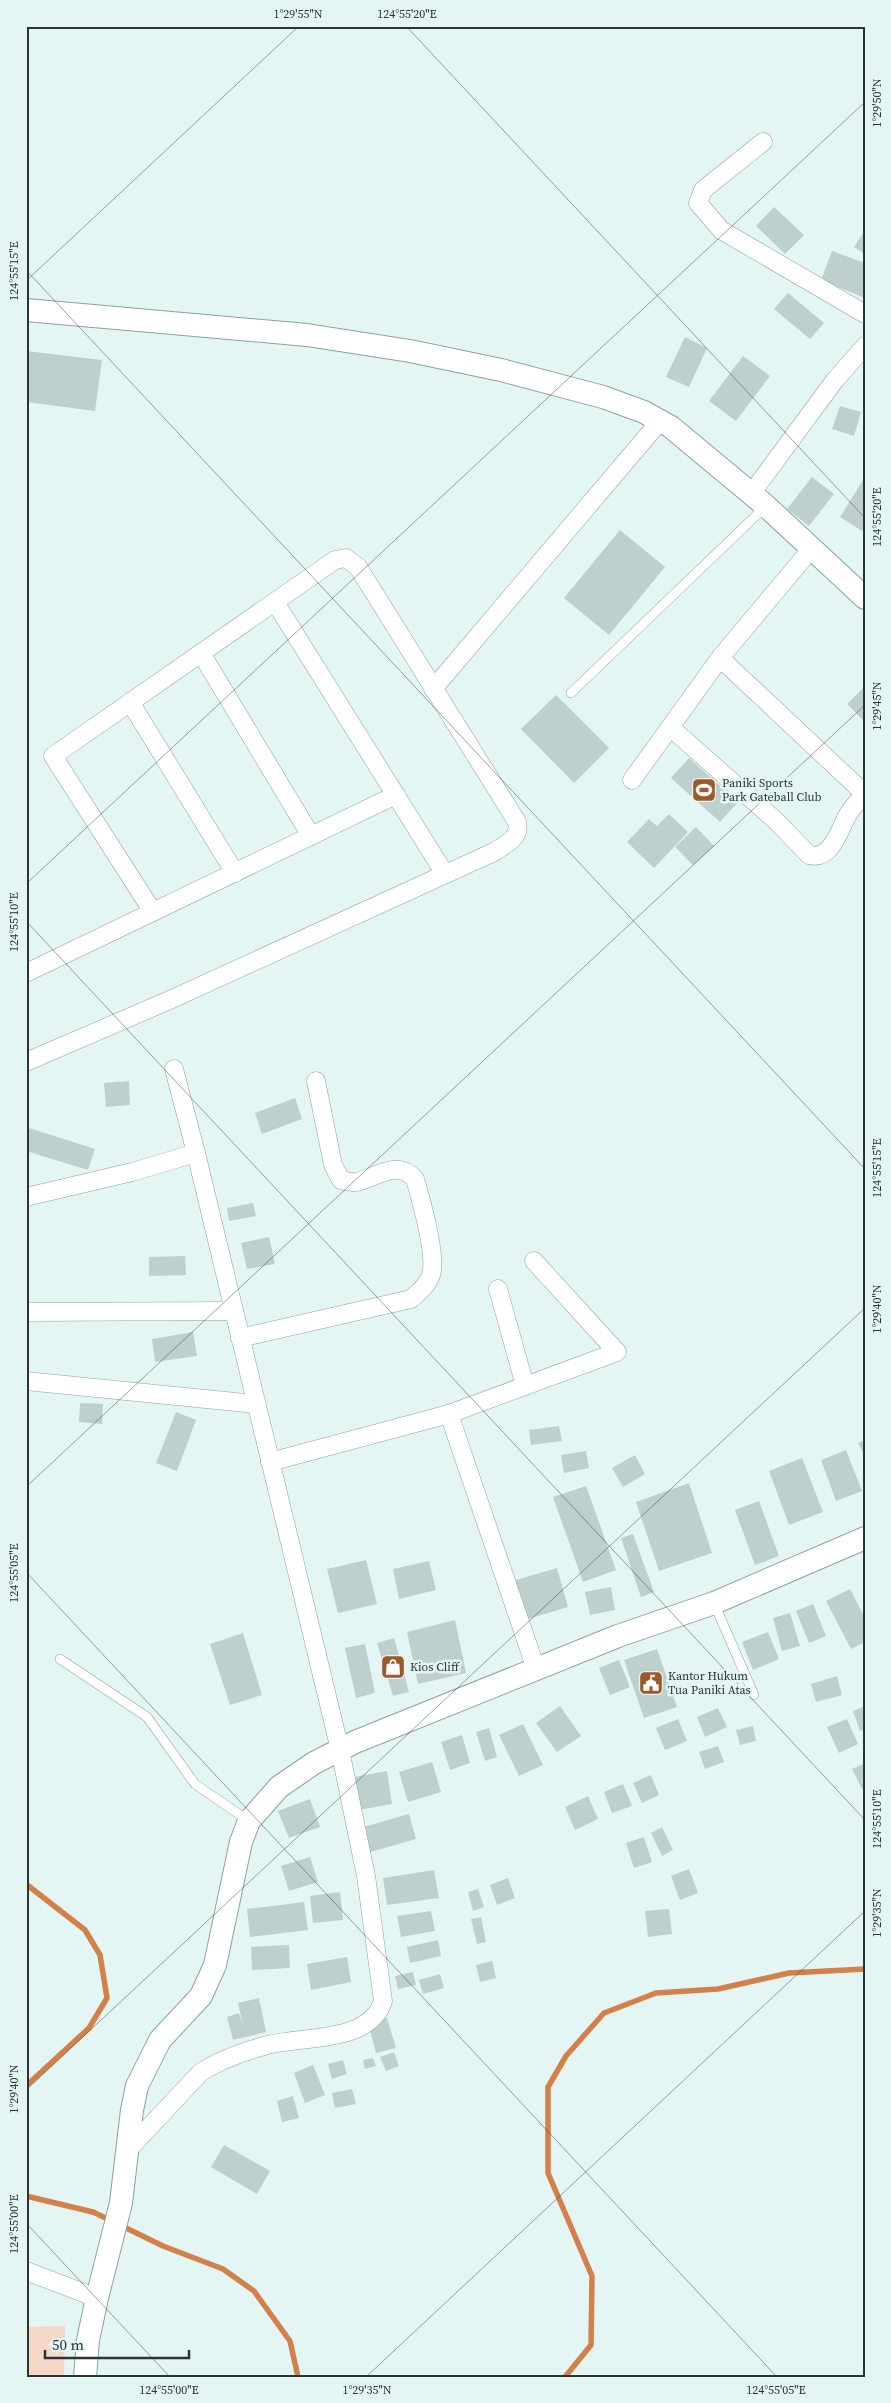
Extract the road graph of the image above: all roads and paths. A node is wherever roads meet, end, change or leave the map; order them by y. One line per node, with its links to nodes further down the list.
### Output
1 (763, 142): 3 (street)
2 (26, 310): 5 (street)
3 (865, 314)
4 (865, 346): 6 (street)
5 (660, 421): 6 (street); 12 (street)
6 (758, 500): 7 (street); 13 (lane)
7 (812, 548): 8 (street); 11 (street)
8 (865, 598)
9 (275, 602): 10 (street); 12 (street); 18 (street)
10 (201, 653): 14 (street); 19 (street)
11 (720, 658): 15 (street); 17 (street)
12 (433, 689): 21 (street)
13 (571, 693)
14 (130, 702): 20 (street); 22 (street)
15 (670, 727): 16 (street); 17 (street)
16 (632, 780)
17 (865, 794)
18 (396, 795): 19 (street); 21 (street)
19 (311, 836): 20 (street)
20 (234, 872): 22 (street)
21 (446, 874): 24 (street)
22 (153, 912): 23 (street)
23 (26, 973)
24 (26, 1062)
25 (174, 1069): 27 (street)
26 (316, 1081): 33 (street)
27 (196, 1153): 28 (street); 31 (street)
28 (26, 1197)
29 (534, 1260): 35 (street)
30 (498, 1289): 35 (street)
31 (234, 1311): 32 (street); 33 (street)
32 (26, 1312)
33 (240, 1338): 36 (street)
34 (26, 1381): 36 (street)
35 (525, 1386): 37 (street)
36 (256, 1404): 38 (street)
37 (449, 1414): 38 (street); 42 (street)
38 (270, 1462): 44 (street)
39 (865, 1538): 40 (street)
40 (714, 1602): 42 (street); 43 (lane)
41 (60, 1659): 45 (lane)
42 (536, 1669): 44 (street)
43 (754, 1695)
44 (340, 1750): 45 (street); 46 (street)
45 (249, 1821): 46 (street)
46 (126, 2152): 48 (street)
47 (26, 2271): 48 (street)
48 (96, 2298): 49 (street)
49 (84, 2377)

